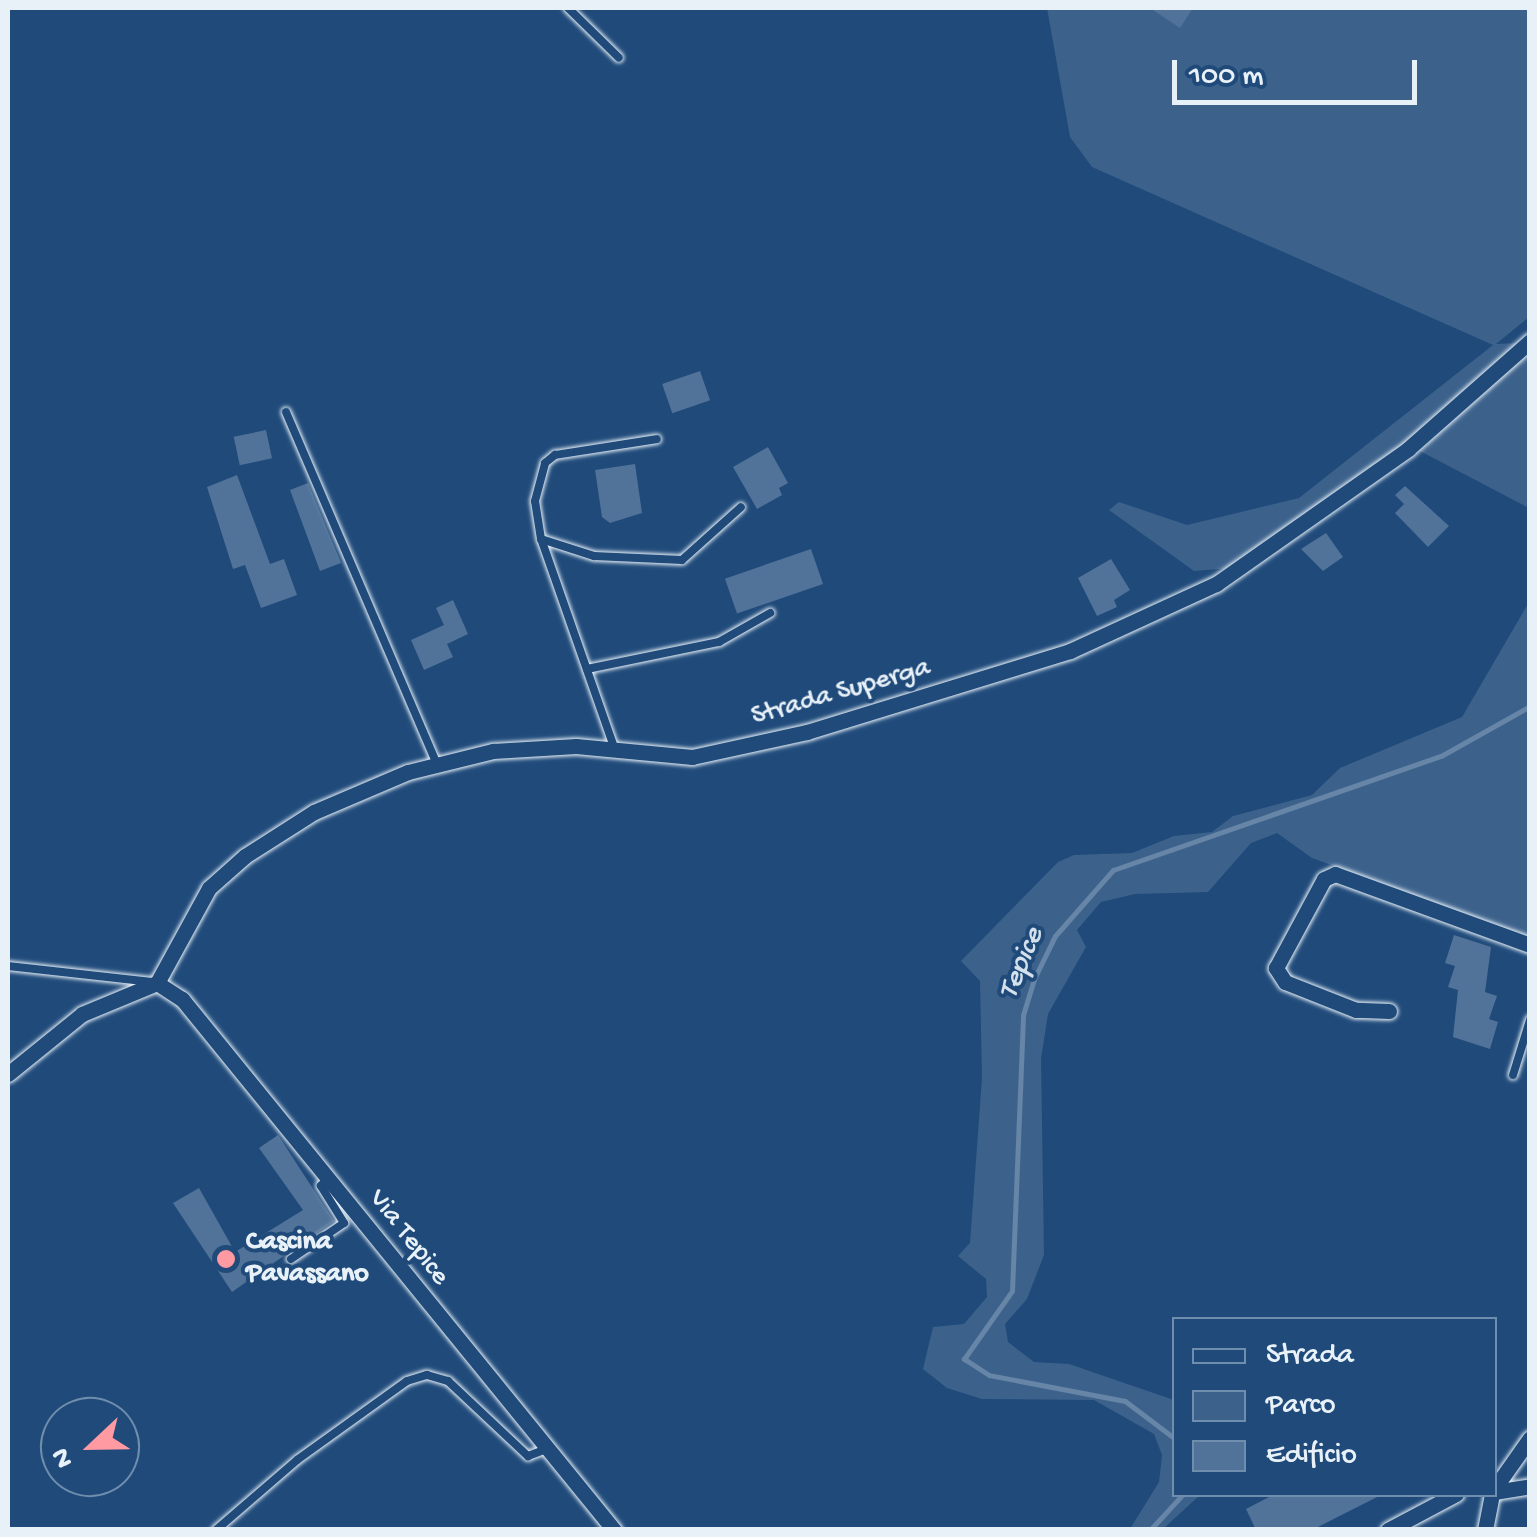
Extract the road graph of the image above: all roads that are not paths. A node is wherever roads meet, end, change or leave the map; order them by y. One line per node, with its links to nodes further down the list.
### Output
1 (568, 8): 2 (lane)
2 (619, 58)
3 (1530, 341): 10 (street, Strada Superga)
4 (286, 412): 11 (lane)
5 (657, 438): 7 (lane)
6 (742, 508): 7 (lane)
7 (540, 539): 9 (lane)
8 (770, 614): 9 (lane)
9 (586, 669): 10 (lane)
10 (616, 752): 11 (street, Strada Superga)
11 (438, 765): 14 (street, Strada Superga)
12 (1530, 945): 15 (street)
13 (8, 966): 14 (lane)
14 (157, 983): 17 (street); 19 (street, Via Tepice)
15 (1389, 1011)
16 (1530, 1020): 18 (lane)
17 (8, 1074)
18 (1513, 1075)
19 (328, 1176): 20 (lane); 22 (street, Via Tepice)
20 (291, 1259)
21 (1530, 1438): 24 (street)
22 (544, 1450): 28 (lane); 29 (street, Via Tepice)
23 (1530, 1486): 25 (street)
24 (1497, 1488)
25 (1497, 1492)
26 (1450, 1497): 30 (street)
27 (1493, 1497): 31 (street)
28 (216, 1530)
29 (614, 1530)
30 (1388, 1530)
31 (1485, 1530)

